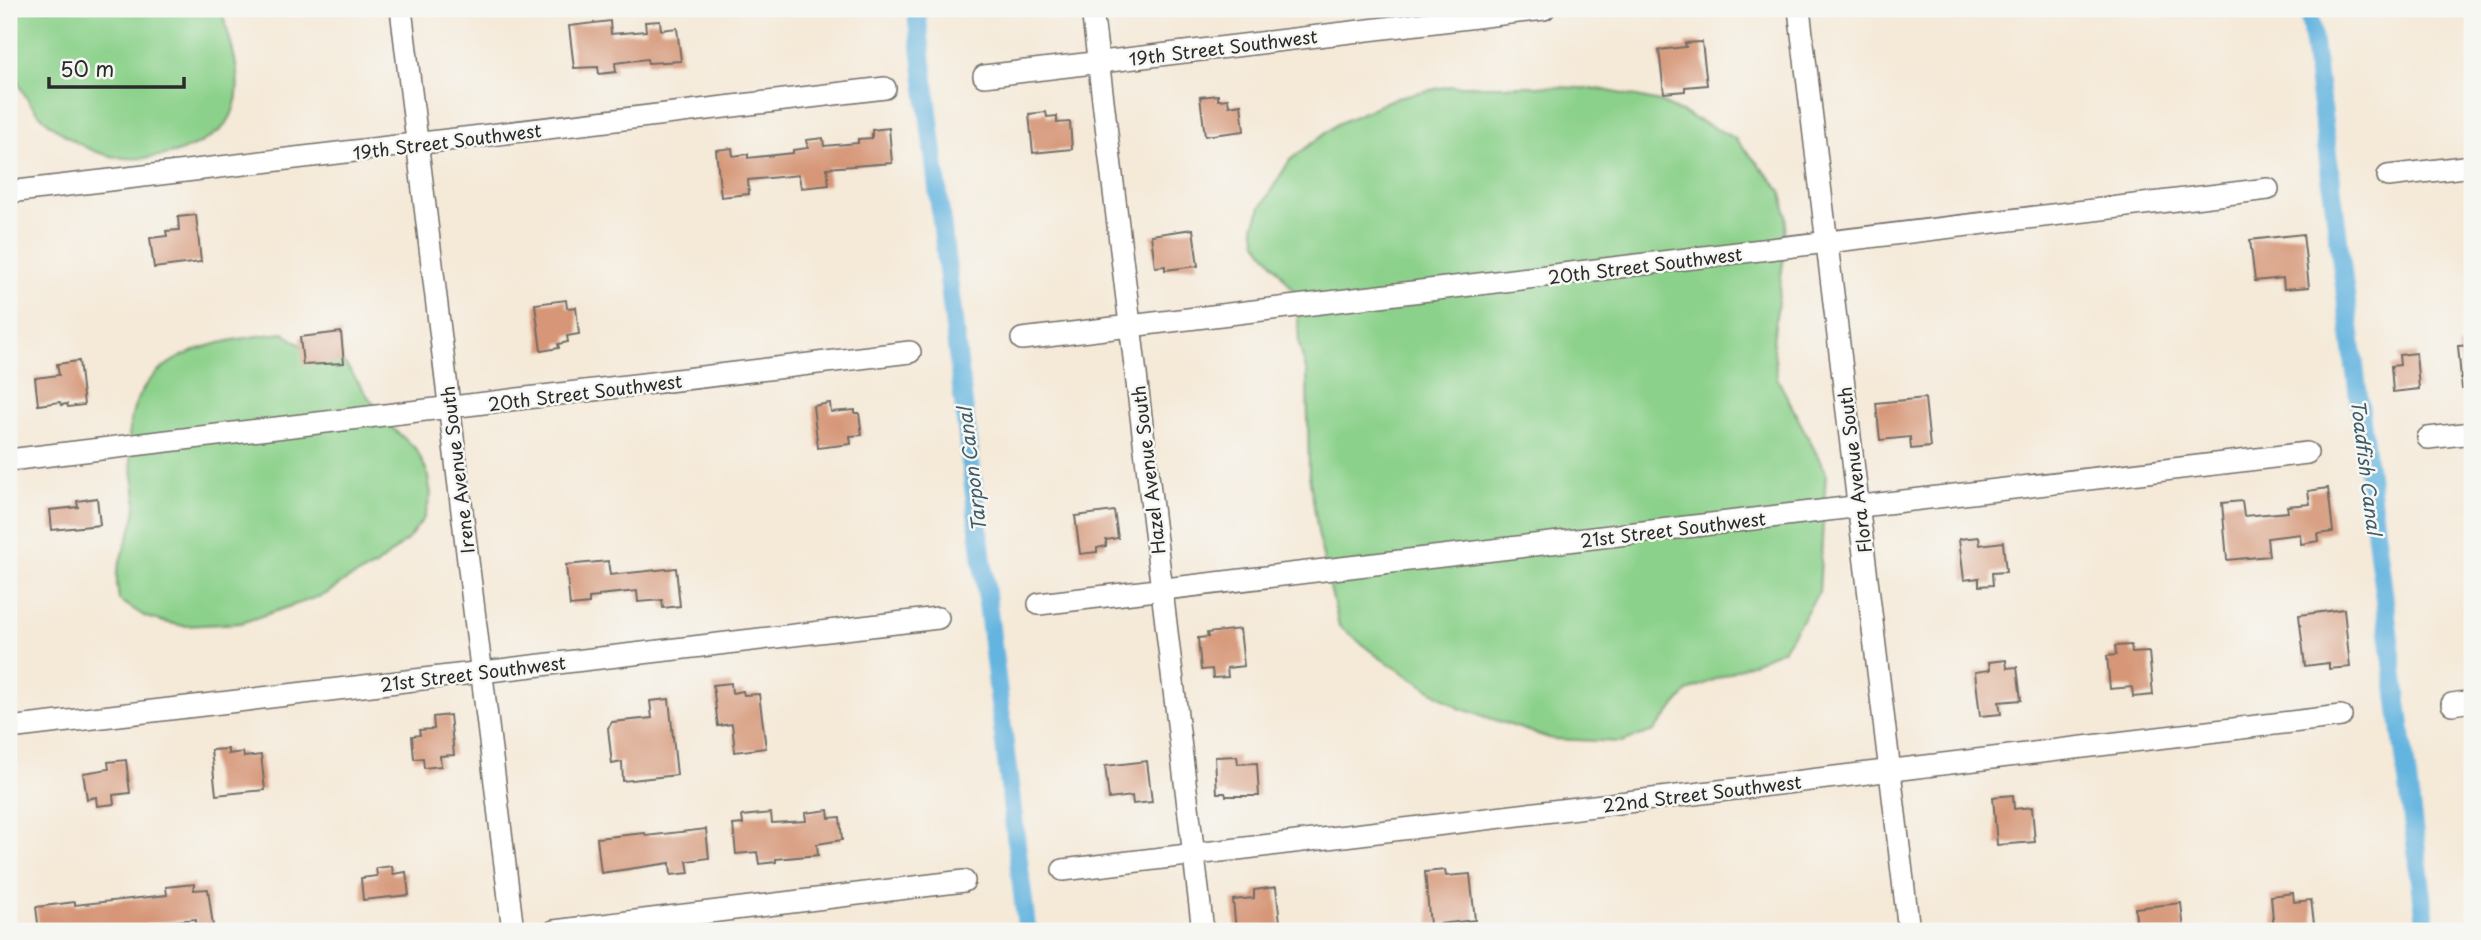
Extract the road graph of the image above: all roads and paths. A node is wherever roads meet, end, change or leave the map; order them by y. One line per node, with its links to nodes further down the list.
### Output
1 (401, 9): 8 (street, Irene Avenue South)
2 (1092, 9): 5 (street, Hazel Avenue South)
3 (1545, 9): 5 (street, 19th Street Southwest)
4 (1799, 9): 13 (street, Flora Avenue South)
5 (1098, 62): 6 (street, 19th Street Southwest); 14 (street, Hazel Avenue South)
6 (984, 76)
7 (885, 88): 8 (street, 19th Street Southwest)
8 (418, 145): 12 (street, 19th Street Southwest); 17 (street, Irene Avenue South)
9 (2472, 166): 10 (street)
10 (2388, 176)
11 (2268, 189): 13 (street, 20th Street Southwest)
12 (9, 192)
13 (1827, 244): 14 (street, 20th Street Southwest); 22 (street, Flora Avenue South)
14 (1130, 327): 15 (street, 20th Street Southwest); 23 (street, Hazel Avenue South)
15 (1022, 339)
16 (910, 352): 17 (street, 20th Street Southwest)
17 (450, 408): 21 (street, 20th Street Southwest); 26 (street, Irene Avenue South)
18 (2472, 433): 19 (street)
19 (2428, 438)
20 (2307, 453): 22 (street, 21st Street Southwest)
21 (9, 460)
22 (1858, 507): 23 (street, 21st Street Southwest); 29 (street, Flora Avenue South)
23 (1161, 591): 24 (street, 21st Street Southwest); 30 (street, Hazel Avenue South)
24 (1039, 604)
25 (938, 618): 26 (street, 21st Street Southwest)
26 (482, 673): 28 (street, 21st Street Southwest); 33 (street, Irene Avenue South)
27 (2341, 716): 29 (street, 22nd Street Southwest)
28 (9, 728)
29 (1890, 770): 30 (street, 22nd Street Southwest); 36 (street, Flora Avenue South)
30 (1193, 854): 31 (street, 22nd Street Southwest); 35 (street, Hazel Avenue South)
31 (1063, 870)
32 (964, 881): 34 (street)
33 (513, 931)
34 (554, 931)
35 (1203, 931)
36 (1909, 931)

